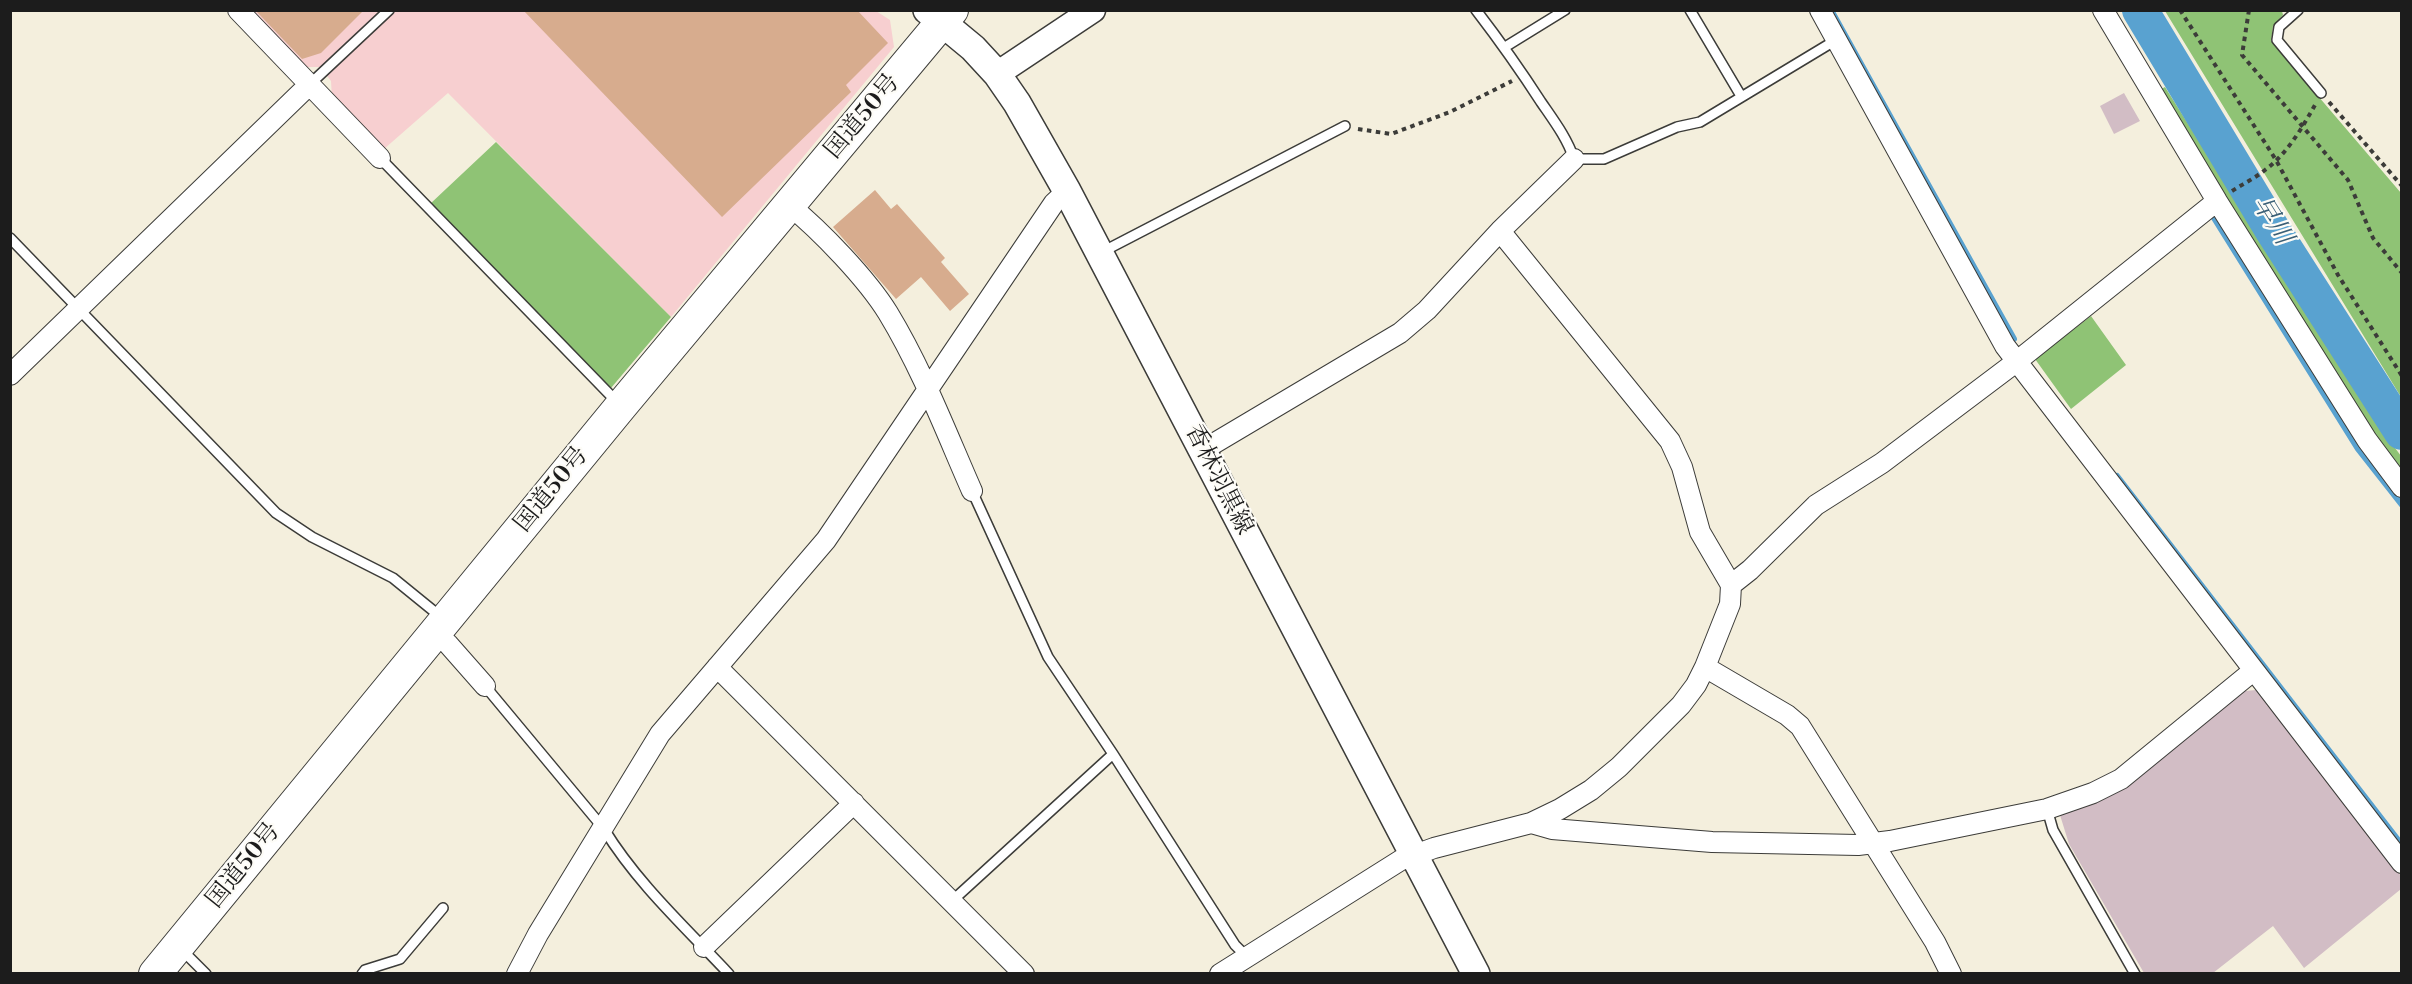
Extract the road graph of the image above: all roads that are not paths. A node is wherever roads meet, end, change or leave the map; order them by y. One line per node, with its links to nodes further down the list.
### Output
1 (238, 10): 14 (street)
2 (388, 10): 14 (lane)
3 (1093, 10): 13 (street)
4 (1476, 10): 12 (lane)
5 (1565, 10): 12 (lane)
6 (1690, 10): 16 (lane)
7 (1820, 10): 11 (street)
8 (2103, 10): 21 (street)
9 (2298, 10): 15 (lane)
10 (941, 15): 13 (main road, 香林羽黒線); 22 (highway, 国道50号)
11 (1836, 40): 16 (lane); 27 (street)
12 (1505, 47): 19 (lane)
13 (997, 74): 20 (main road, 香林羽黒線)
14 (309, 86): 18 (street); 26 (street)
15 (2321, 93)
16 (1741, 96): 19 (lane)
17 (1345, 126): 25 (lane)
18 (381, 158): 30 (lane)
19 (1574, 159): 23 (street)
20 (1067, 191): 25 (main road, 香林羽黒線); 29 (street)
21 (2224, 197): 27 (street); 32 (street)
22 (789, 206): 29 (street); 30 (highway, 国道50号)
23 (1500, 231): 31 (street); 34 (street)
24 (10, 238): 26 (lane)
25 (1099, 253): 31 (main road, 香林羽黒線)
26 (79, 309): 28 (street); 35 (lane)
27 (2016, 362): 34 (street); 38 (street)
28 (10, 375)
29 (927, 390): 33 (street); 37 (street)
30 (621, 406): 35 (highway, 国道50号)
31 (1203, 450): 46 (main road, 香林羽黒線)
32 (2402, 487)
33 (972, 491): 40 (lane)
34 (1731, 585): 36 (street)
35 (440, 627): 39 (street); 50 (highway, 国道50号)
36 (1705, 667): 43 (street); 45 (street)
37 (717, 668): 41 (street); 44 (street)
38 (2253, 671): 42 (street); 47 (street)
39 (485, 686): 44 (lane)
40 (1113, 754): 48 (lane); 52 (lane)
41 (854, 803): 48 (street); 51 (street)
42 (2047, 809): 45 (street); 62 (lane)
43 (1531, 823): 45 (street); 46 (street)
44 (604, 829): 51 (lane); 56 (street)
45 (1874, 843): 61 (street)
46 (1413, 854): 52 (street); 60 (main road, 香林羽黒線)
47 (2402, 863)
48 (952, 901): 58 (street)
49 (443, 908): 55 (lane)
50 (178, 947): 53 (highway, 国道50号); 54 (lane)
51 (704, 947): 57 (lane)
52 (1247, 957): 59 (street)
53 (155, 974)
54 (206, 974)
55 (362, 974)
56 (517, 974)
57 (729, 974)
58 (1024, 974)
59 (1220, 974)
60 (1476, 974)
61 (1951, 974)
62 (2135, 974)

